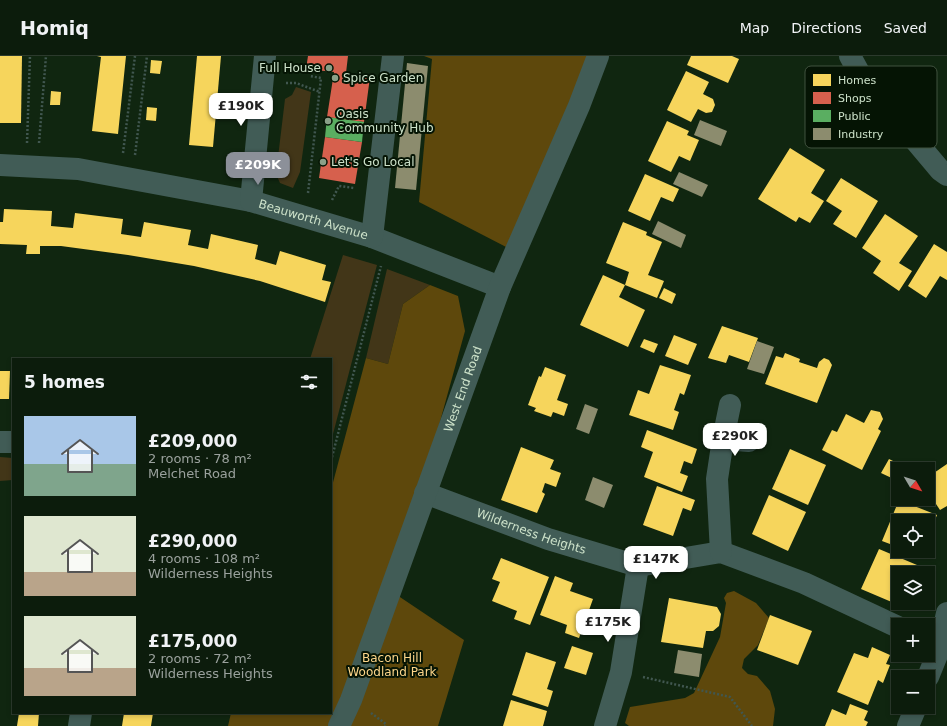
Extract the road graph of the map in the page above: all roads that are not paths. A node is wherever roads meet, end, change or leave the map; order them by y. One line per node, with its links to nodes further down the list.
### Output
1 (265, 56): 9 (street)
2 (393, 56): 10 (street)
3 (598, 56): 11 (street, West End Road)
4 (850, 56): 5 (street)
5 (856, 66)
6 (922, 148): 8 (street)
7 (0, 165): 9 (street, Beauworth Avenue)
8 (947, 175)
9 (251, 201): 10 (street, Beauworth Avenue)
10 (380, 240): 11 (street, Beauworth Avenue)
11 (500, 287): 17 (street, West End Road)
12 (730, 405): 13 (street)
13 (722, 439): 14 (street); 18 (street)
14 (749, 441)
15 (0, 442): 16 (street)
16 (12, 442)
17 (426, 493): 19 (street, Wilderness Heights); 27 (street, West End Road)
18 (721, 552): 19 (street, Wilderness Heights); 21 (street)
19 (638, 566): 28 (street)
20 (947, 613): 22 (street)
21 (891, 624)
22 (938, 649): 23 (street)
23 (930, 670)
24 (81, 714): 26 (street)
25 (913, 714): 29 (street)
26 (79, 726)
27 (339, 726)
28 (605, 726)
29 (908, 726)

